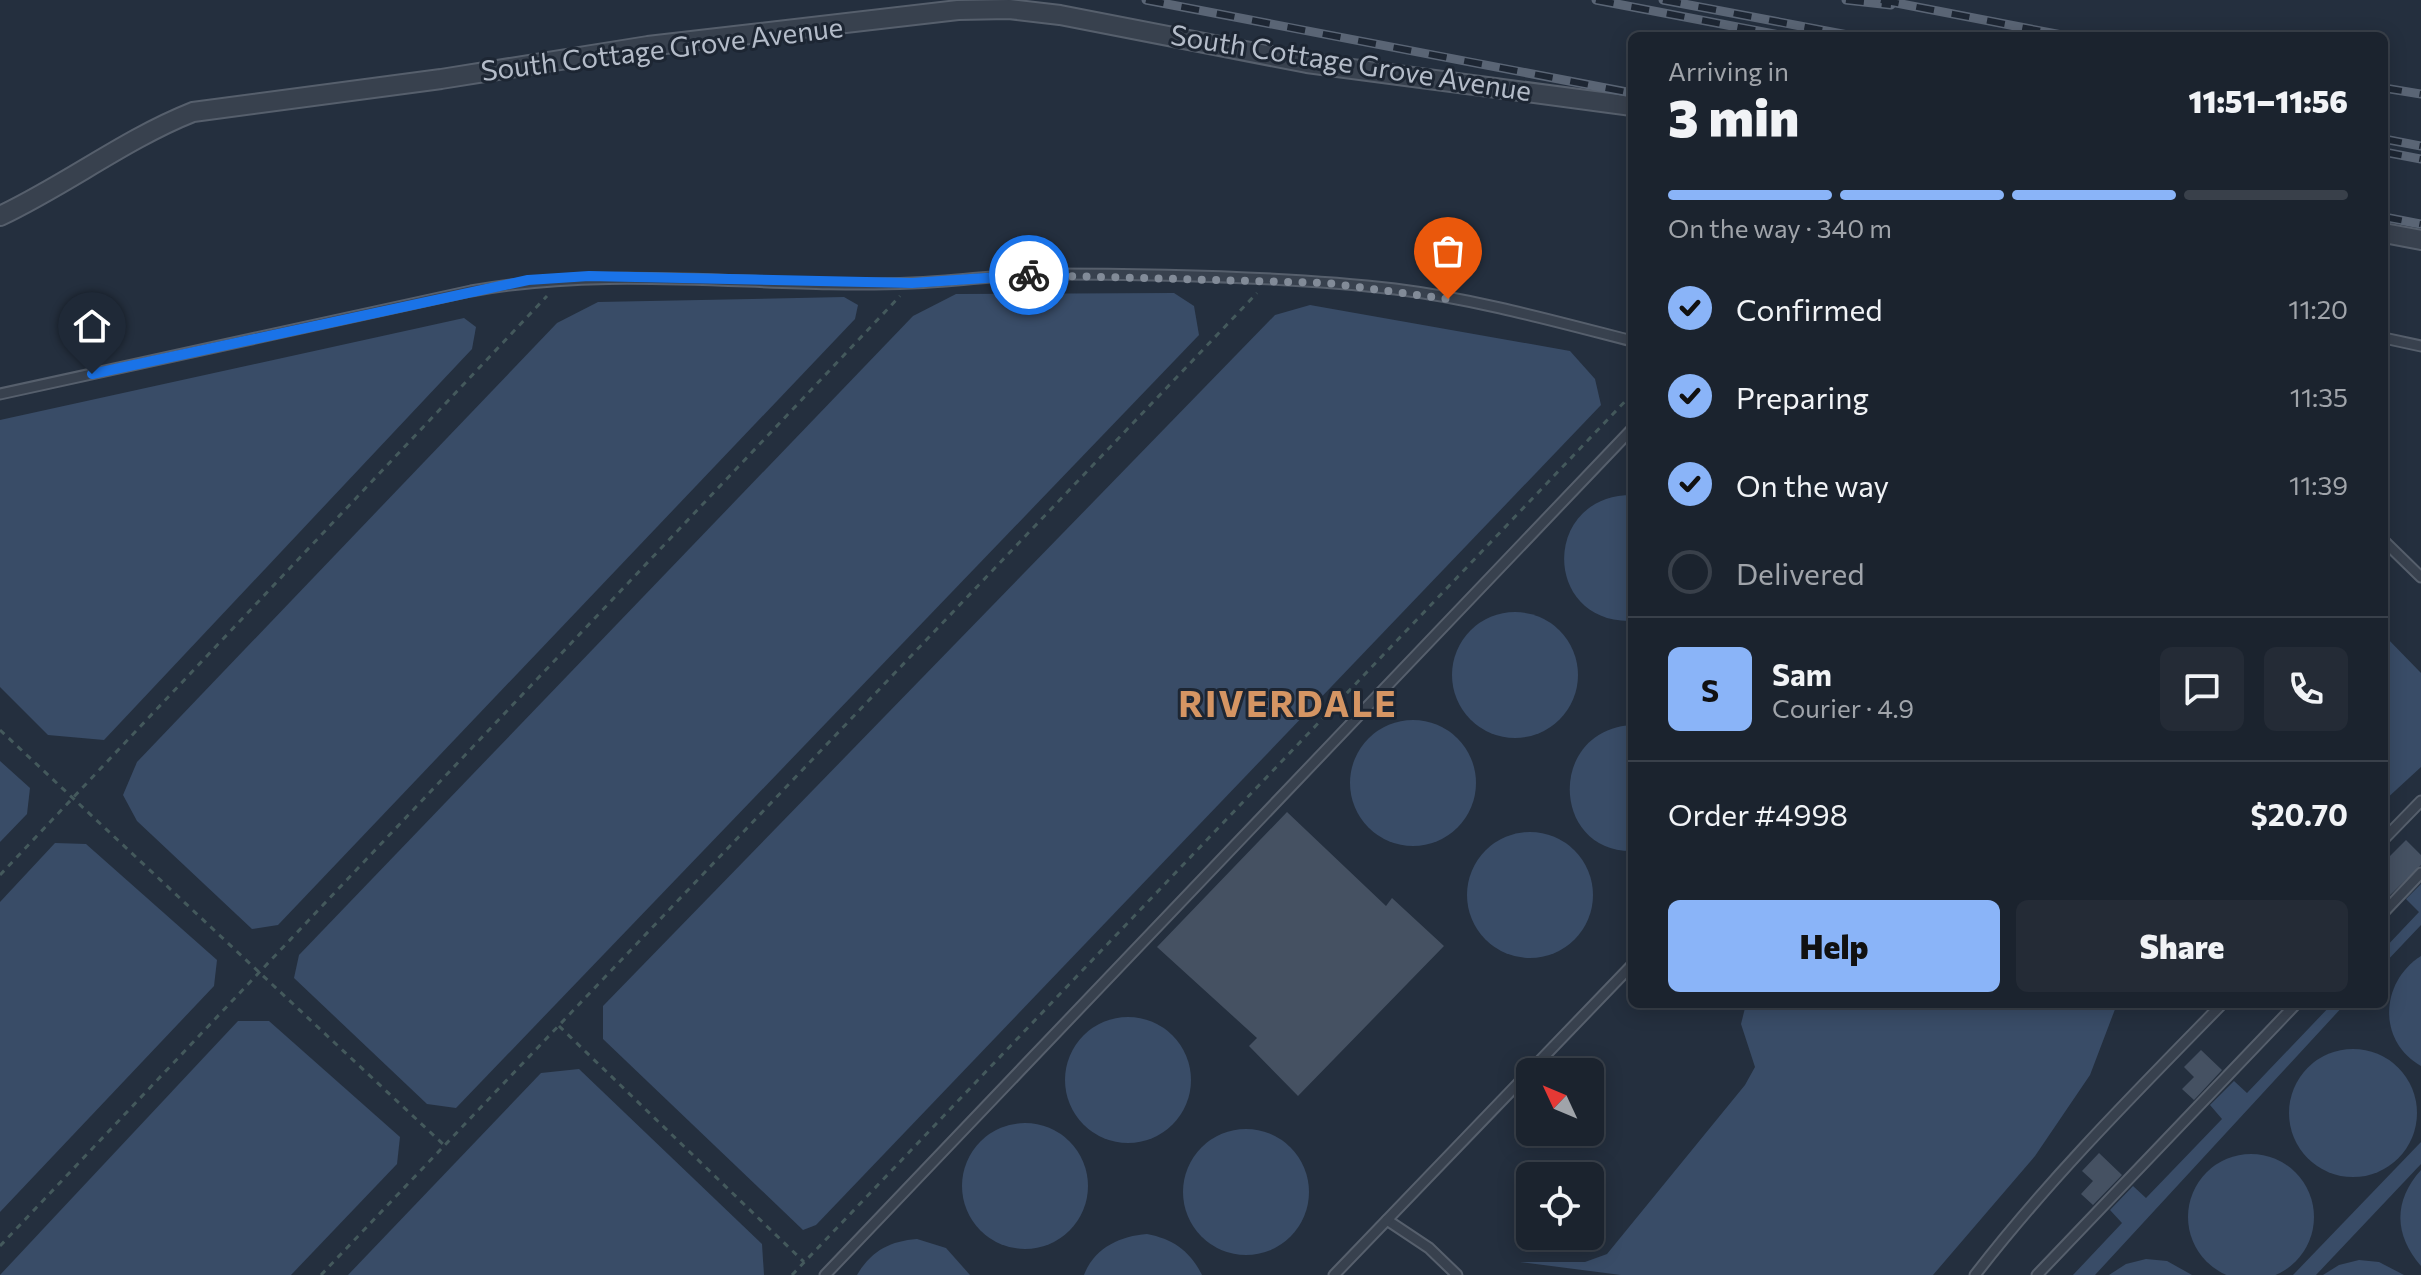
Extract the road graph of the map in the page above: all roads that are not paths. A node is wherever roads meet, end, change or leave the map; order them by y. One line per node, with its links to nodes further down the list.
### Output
1 (1010, 4): 2 (street, South Cottage Grove Avenue); 3 (street, South Cottage Grove Avenue)
2 (1628, 105)
3 (0, 216)
4 (2388, 234): 5 (street)
5 (2421, 240)
6 (2388, 339): 8 (lane)
7 (1628, 340): 9 (lane)
8 (2421, 346)
9 (0, 394)
10 (1628, 433): 22 (lane)
11 (2388, 545): 12 (lane)
12 (2421, 577)
13 (2421, 801): 14 (lane)
14 (2388, 835)
15 (2421, 873): 16 (lane)
16 (2388, 908)
17 (1628, 969): 20 (lane)
18 (2218, 1008): 24 (lane)
19 (2292, 1008): 25 (lane)
20 (1387, 1220): 21 (lane); 23 (lane)
21 (1337, 1274)
22 (825, 1275)
23 (1457, 1275)
24 (1975, 1275)
25 (2037, 1275)

